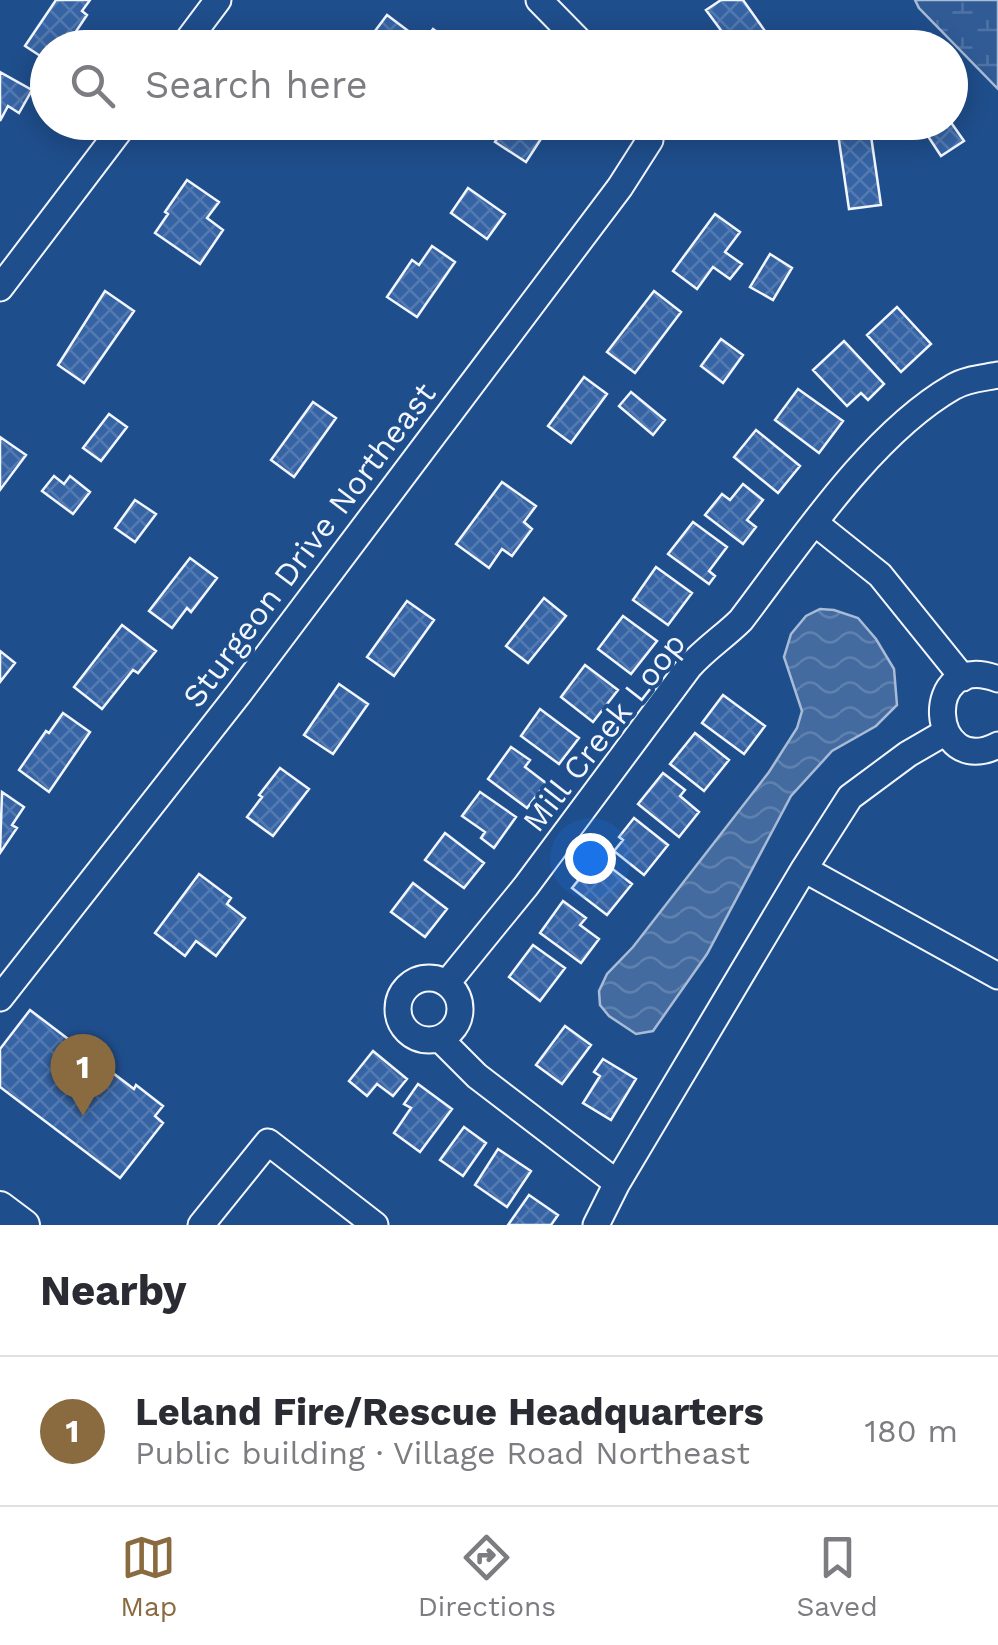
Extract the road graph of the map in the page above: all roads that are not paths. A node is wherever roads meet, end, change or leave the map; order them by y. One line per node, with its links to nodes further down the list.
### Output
1 (218, 0): 3 (street)
2 (540, 0): 4 (street)
3 (196, 30)
4 (569, 30)
5 (112, 140): 7 (street)
6 (650, 140): 17 (street, Sturgeon Drive Northeast)
7 (0, 288)
8 (998, 375): 9 (street, Mill Creek Loop)
9 (816, 524): 10 (street); 16 (street, Mill Creek Loop)
10 (963, 678): 11 (street); 12 (street)
11 (998, 679)
12 (946, 732): 13 (street); 14 (street)
13 (997, 746)
14 (804, 869): 15 (street); 19 (street)
15 (998, 976)
16 (447, 983): 18 (street); 18 (street)
17 (0, 998)
18 (440, 1039): 19 (street)
19 (617, 1183): 24 (street)
20 (0, 1206): 21 (main road)
21 (24, 1225)
22 (201, 1225): 23 (street)
23 (375, 1225)
24 (596, 1225)

